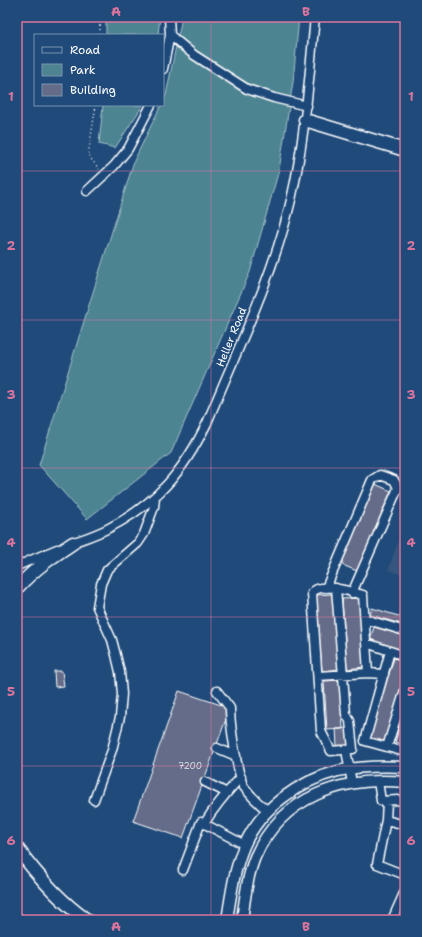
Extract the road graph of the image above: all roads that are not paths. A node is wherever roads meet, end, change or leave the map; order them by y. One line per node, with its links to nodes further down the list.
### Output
1 (169, 17): 3 (street)
2 (315, 17): 6 (street, Heller Road)
3 (170, 34): 4 (street); 6 (street)
4 (164, 64)
5 (150, 106): 9 (street)
6 (307, 106): 7 (street, Heller Road)
7 (306, 120): 8 (highway); 10 (street, Heller Road)
8 (399, 148)
9 (87, 191)
10 (155, 497): 11 (street, Heller Road); 41 (street)
11 (73, 543): 12 (street, Heller Road); 13 (highway)
12 (17, 566)
13 (17, 588)
14 (326, 588): 15 (street); 16 (street); 25 (street)
15 (336, 588): 16 (street); 24 (street)
16 (352, 592): 17 (street)
17 (364, 619): 18 (street); 19 (street)
18 (405, 631)
19 (366, 644): 20 (street); 22 (street)
20 (390, 651): 21 (street); 23 (street)
21 (405, 656)
22 (368, 672): 23 (street); 24 (street)
23 (384, 674): 28 (street)
24 (343, 675): 25 (street); 30 (street)
25 (318, 676): 30 (street)
26 (405, 690): 28 (street)
27 (217, 691): 32 (street)
28 (387, 747): 31 (street)
29 (218, 748): 32 (street)
30 (346, 750): 34 (street)
31 (405, 752)
32 (236, 756): 35 (street)
33 (405, 768): 34 (main road)
34 (350, 769): 39 (street); 44 (main road)
35 (241, 777): 40 (street); 44 (street)
36 (378, 781): 38 (main road); 39 (main road); 42 (street)
37 (205, 782): 40 (street)
38 (405, 782)
39 (352, 783): 55 (main road)
40 (226, 793): 46 (street)
41 (94, 800)
42 (387, 801): 43 (street); 45 (street)
43 (405, 802)
44 (268, 811): 48 (main road)
45 (386, 820): 47 (street); 51 (street)
46 (204, 824): 48 (street); 50 (street)
47 (405, 825)
48 (245, 845): 54 (main road)
49 (17, 848): 53 (highway)
50 (183, 870)
51 (405, 875)
52 (405, 891): 56 (street)
53 (87, 920)
54 (227, 920)
55 (242, 920)
56 (392, 920)

